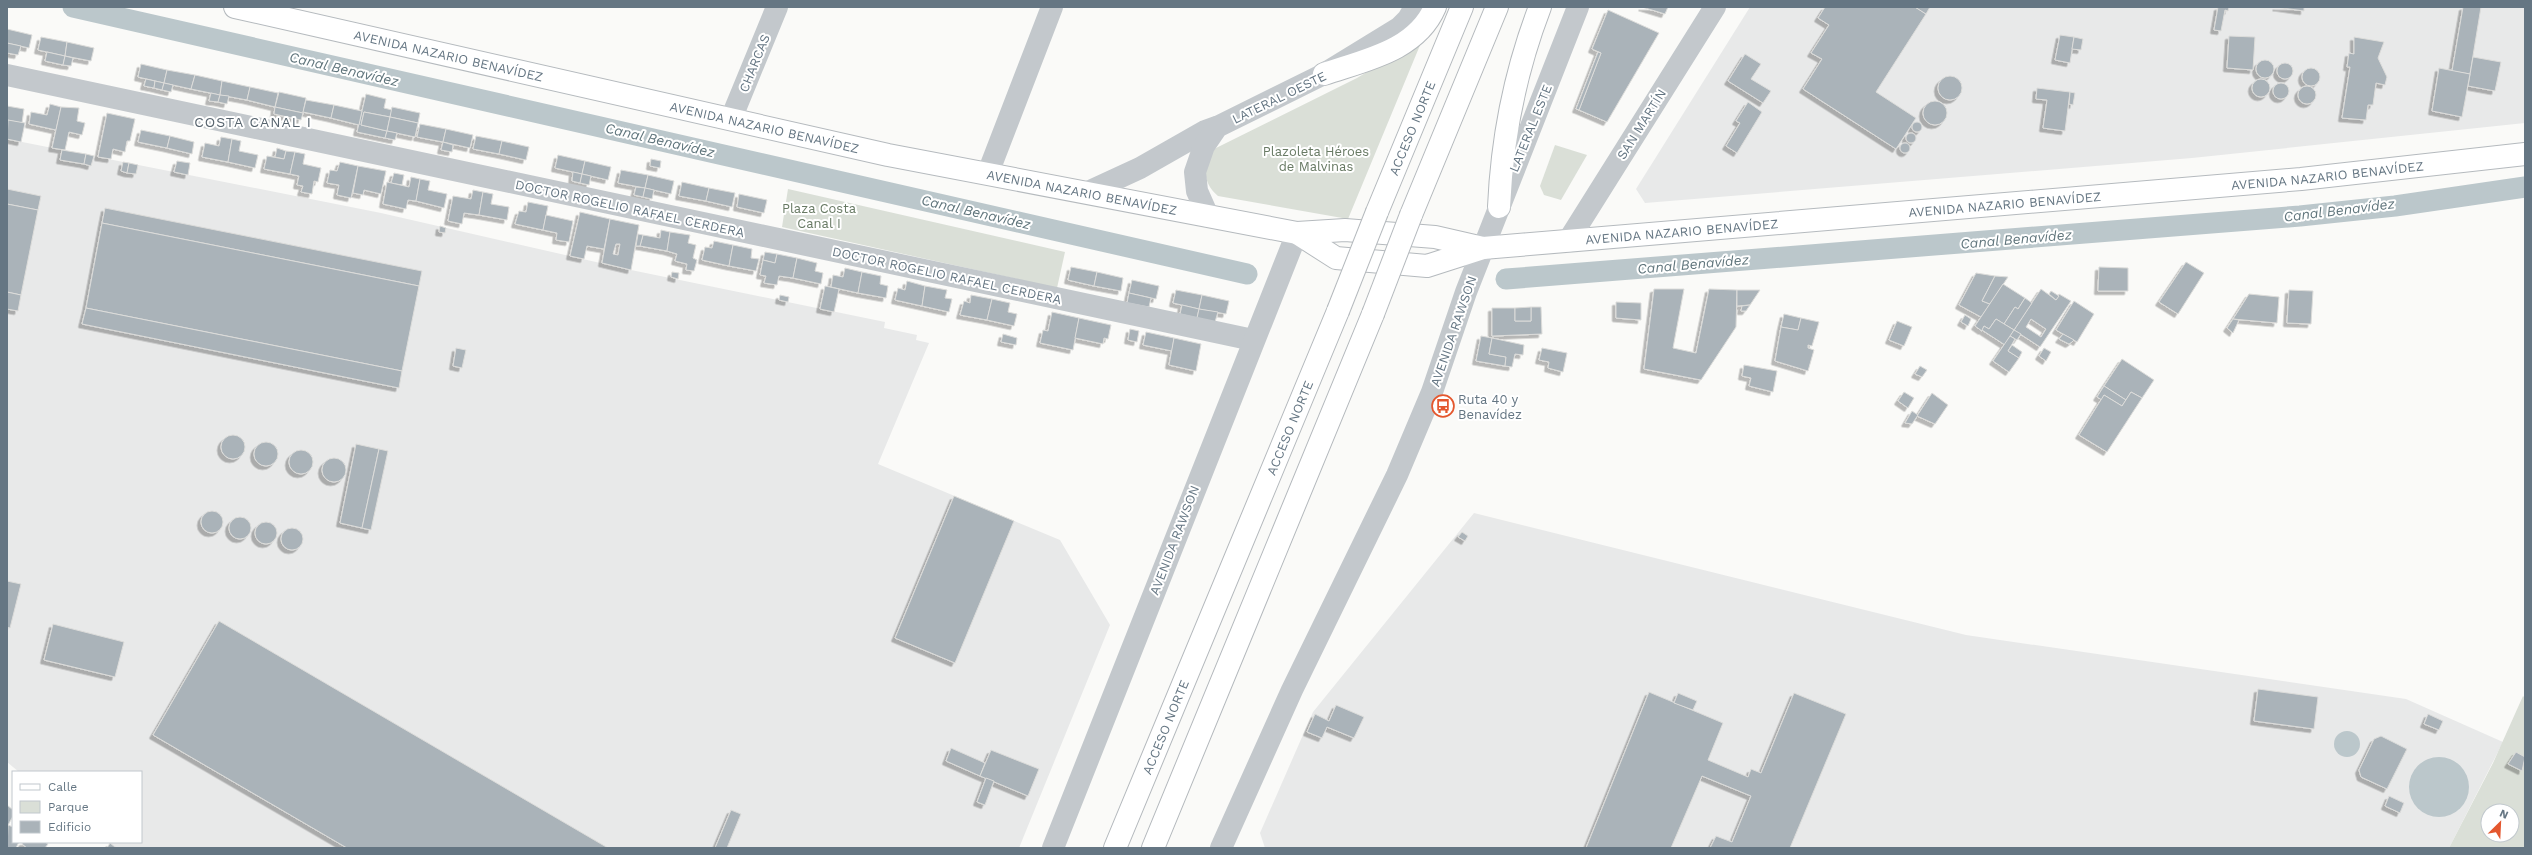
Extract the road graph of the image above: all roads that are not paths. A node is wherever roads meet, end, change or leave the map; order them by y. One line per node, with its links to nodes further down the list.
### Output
1 (235, 7): 13 (main road, AVENIDA NAZARIO BENAVÍDEZ)
2 (777, 7): 13 (street, CHARCAS)
3 (1052, 7): 16 (street)
4 (1415, 7): 11 (street, LATERAL OESTE)
5 (1435, 7): 11 (main road)
6 (1462, 7): 25 (main road, ACCESO NORTE, bridge)
7 (1497, 7): 26 (main road, bridge)
8 (1540, 7): 18 (main road)
9 (1578, 7): 18 (street, LATERAL ESTE)
10 (1714, 7): 21 (street, SAN MARTÍN)
11 (1324, 74): 14 (street, LATERAL OESTE)
12 (7, 75): 23 (street, DOCTOR ROGELIO RAFAEL CERDERA)
13 (731, 120): 16 (main road, AVENIDA NAZARIO BENAVÍDEZ)
14 (1218, 127): 17 (street); 19 (street, LATERAL OESTE)
15 (2525, 154): 21 (main road, AVENIDA NAZARIO BENAVÍDEZ)
16 (988, 173): 17 (main road, AVENIDA NAZARIO BENAVÍDEZ)
17 (1088, 192): 19 (main road, AVENIDA NAZARIO BENAVÍDEZ)
18 (1499, 207): 22 (street, LATERAL ESTE)
19 (1208, 216): 20 (main road, AVENIDA NAZARIO BENAVÍDEZ)
20 (1297, 233): 22 (main road, AVENIDA NAZARIO BENAVÍDEZ); 22 (main road, AVENIDA NAZARIO BENAVÍDEZ); 23 (street, AVENIDA RAWSON)
21 (1568, 241): 22 (main road, AVENIDA NAZARIO BENAVÍDEZ)
22 (1483, 248): 27 (street, AVENIDA RAWSON)
23 (1253, 340): 24 (street, AVENIDA RAWSON)
24 (1053, 848)
25 (1115, 848)
26 (1153, 848)
27 (1221, 848)

